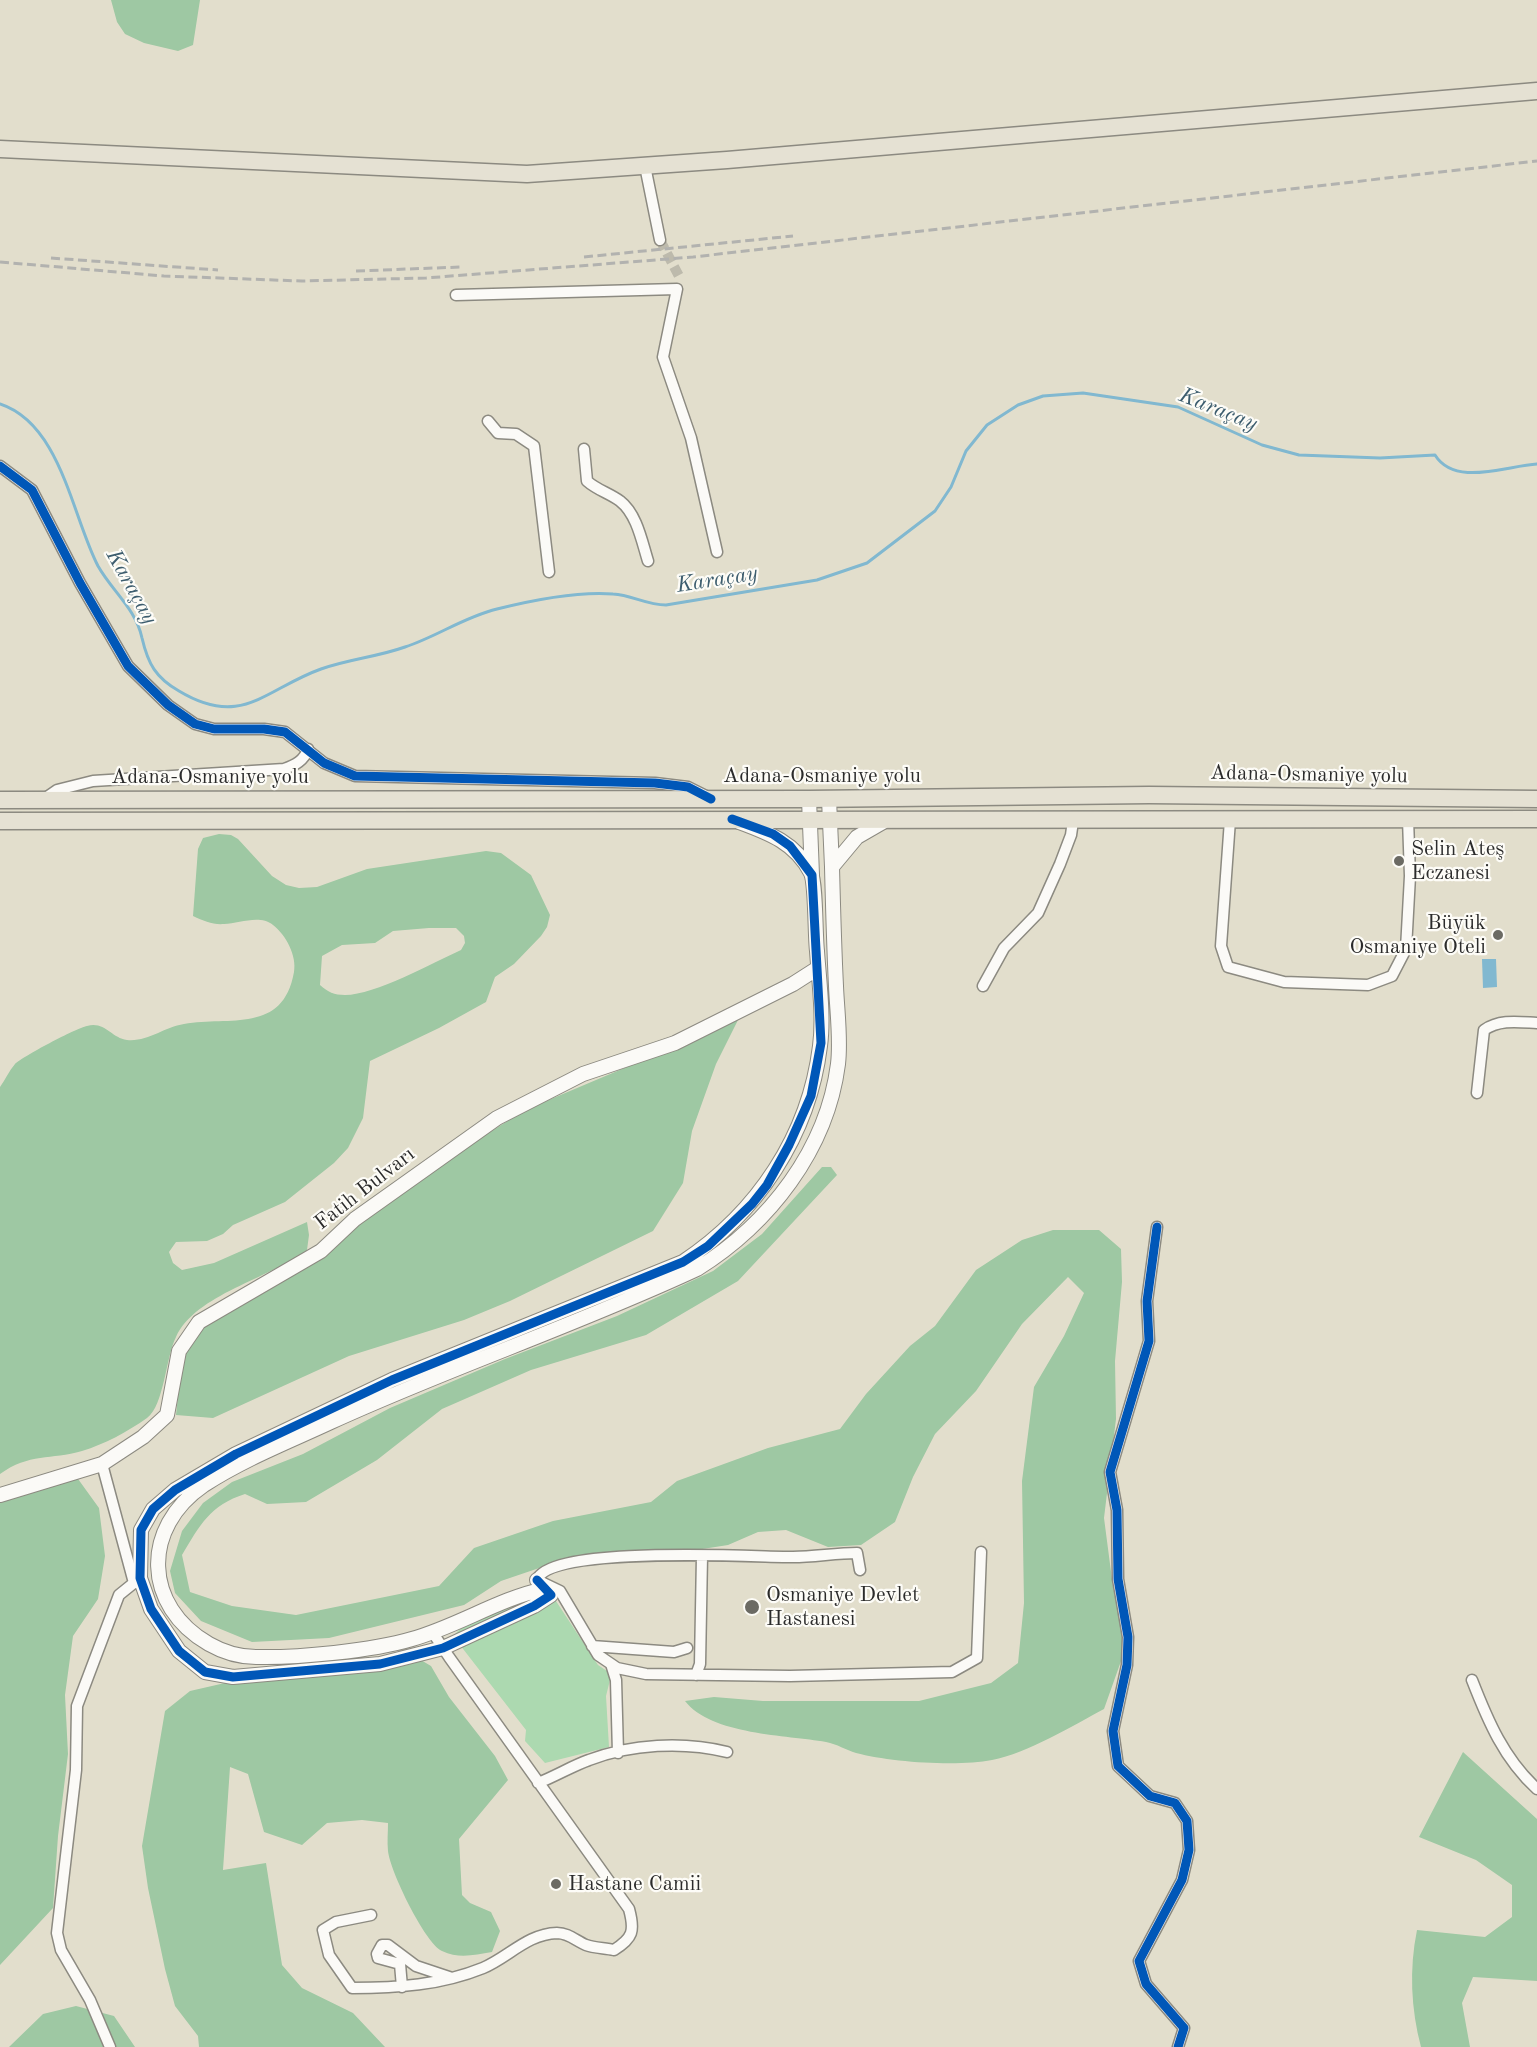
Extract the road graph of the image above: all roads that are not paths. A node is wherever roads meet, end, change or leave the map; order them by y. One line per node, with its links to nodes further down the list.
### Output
1 (1537, 91): 5 (highway)
2 (1537, 100): 5 (highway)
3 (0, 149): 5 (highway)
4 (0, 158): 5 (highway)
5 (646, 170): 6 (street)
6 (660, 240)
7 (680, 278): 8 (street)
8 (676, 290): 9 (street); 13 (street)
9 (456, 295)
10 (488, 421): 15 (street)
11 (584, 449): 14 (street)
12 (0, 466): 16 (street)
13 (717, 552)
14 (648, 561)
15 (549, 572)
16 (308, 749): 17 (street); 18 (street)
17 (44, 799): 18 (highway, Adana-Osmaniye yolu); 22 (highway, Adana-Osmaniye yolu)
18 (711, 799): 19 (highway, Adana-Osmaniye yolu)
19 (809, 799): 20 (highway, Adana-Osmaniye yolu); 28 (street)
20 (829, 799): 21 (highway, Adana-Osmaniye yolu); 29 (street)
21 (1537, 799)
22 (0, 800)
23 (732, 819): 26 (highway, Adana-Osmaniye yolu); 28 (highway, Adana-Osmaniye yolu); 33 (street)
24 (1408, 819): 25 (highway, Adana-Osmaniye yolu); 27 (highway, Adana-Osmaniye yolu); 27 (street)
25 (1537, 819)
26 (0, 820)
27 (1230, 820): 30 (highway, Adana-Osmaniye yolu)
28 (809, 821): 29 (highway, Adana-Osmaniye yolu); 33 (street)
29 (830, 821): 31 (highway, Adana-Osmaniye yolu); 32 (street)
30 (1073, 821): 31 (highway, Adana-Osmaniye yolu); 35 (street)
31 (884, 822): 32 (street)
32 (832, 867): 46 (street)
33 (812, 875): 34 (street)
34 (818, 968): 39 (street, Fatih Bulvarı); 45 (street)
35 (982, 986)
36 (1537, 1023): 37 (street)
37 (1477, 1093)
38 (1158, 1227): 61 (street)
39 (102, 1464): 40 (street, Fatih Bulvarı); 45 (street)
40 (0, 1495)
41 (981, 1552): 51 (street)
42 (702, 1556): 43 (street); 44 (street); 51 (street)
43 (860, 1570)
44 (537, 1580): 46 (street); 47 (street); 48 (street)
45 (137, 1581): 48 (street); 60 (street)
46 (435, 1630): 48 (street)
47 (592, 1646): 49 (street); 50 (street)
48 (443, 1648): 55 (street)
49 (687, 1648)
50 (611, 1664): 51 (street); 54 (street)
51 (696, 1675)
52 (1472, 1680): 56 (street)
53 (727, 1752): 54 (street)
54 (618, 1753): 55 (street)
55 (538, 1783): 58 (street)
56 (1537, 1789)
57 (371, 1915): 59 (street)
58 (453, 1978): 59 (street); 59 (street)
59 (402, 1987)
60 (110, 2047)
61 (1178, 2047)

